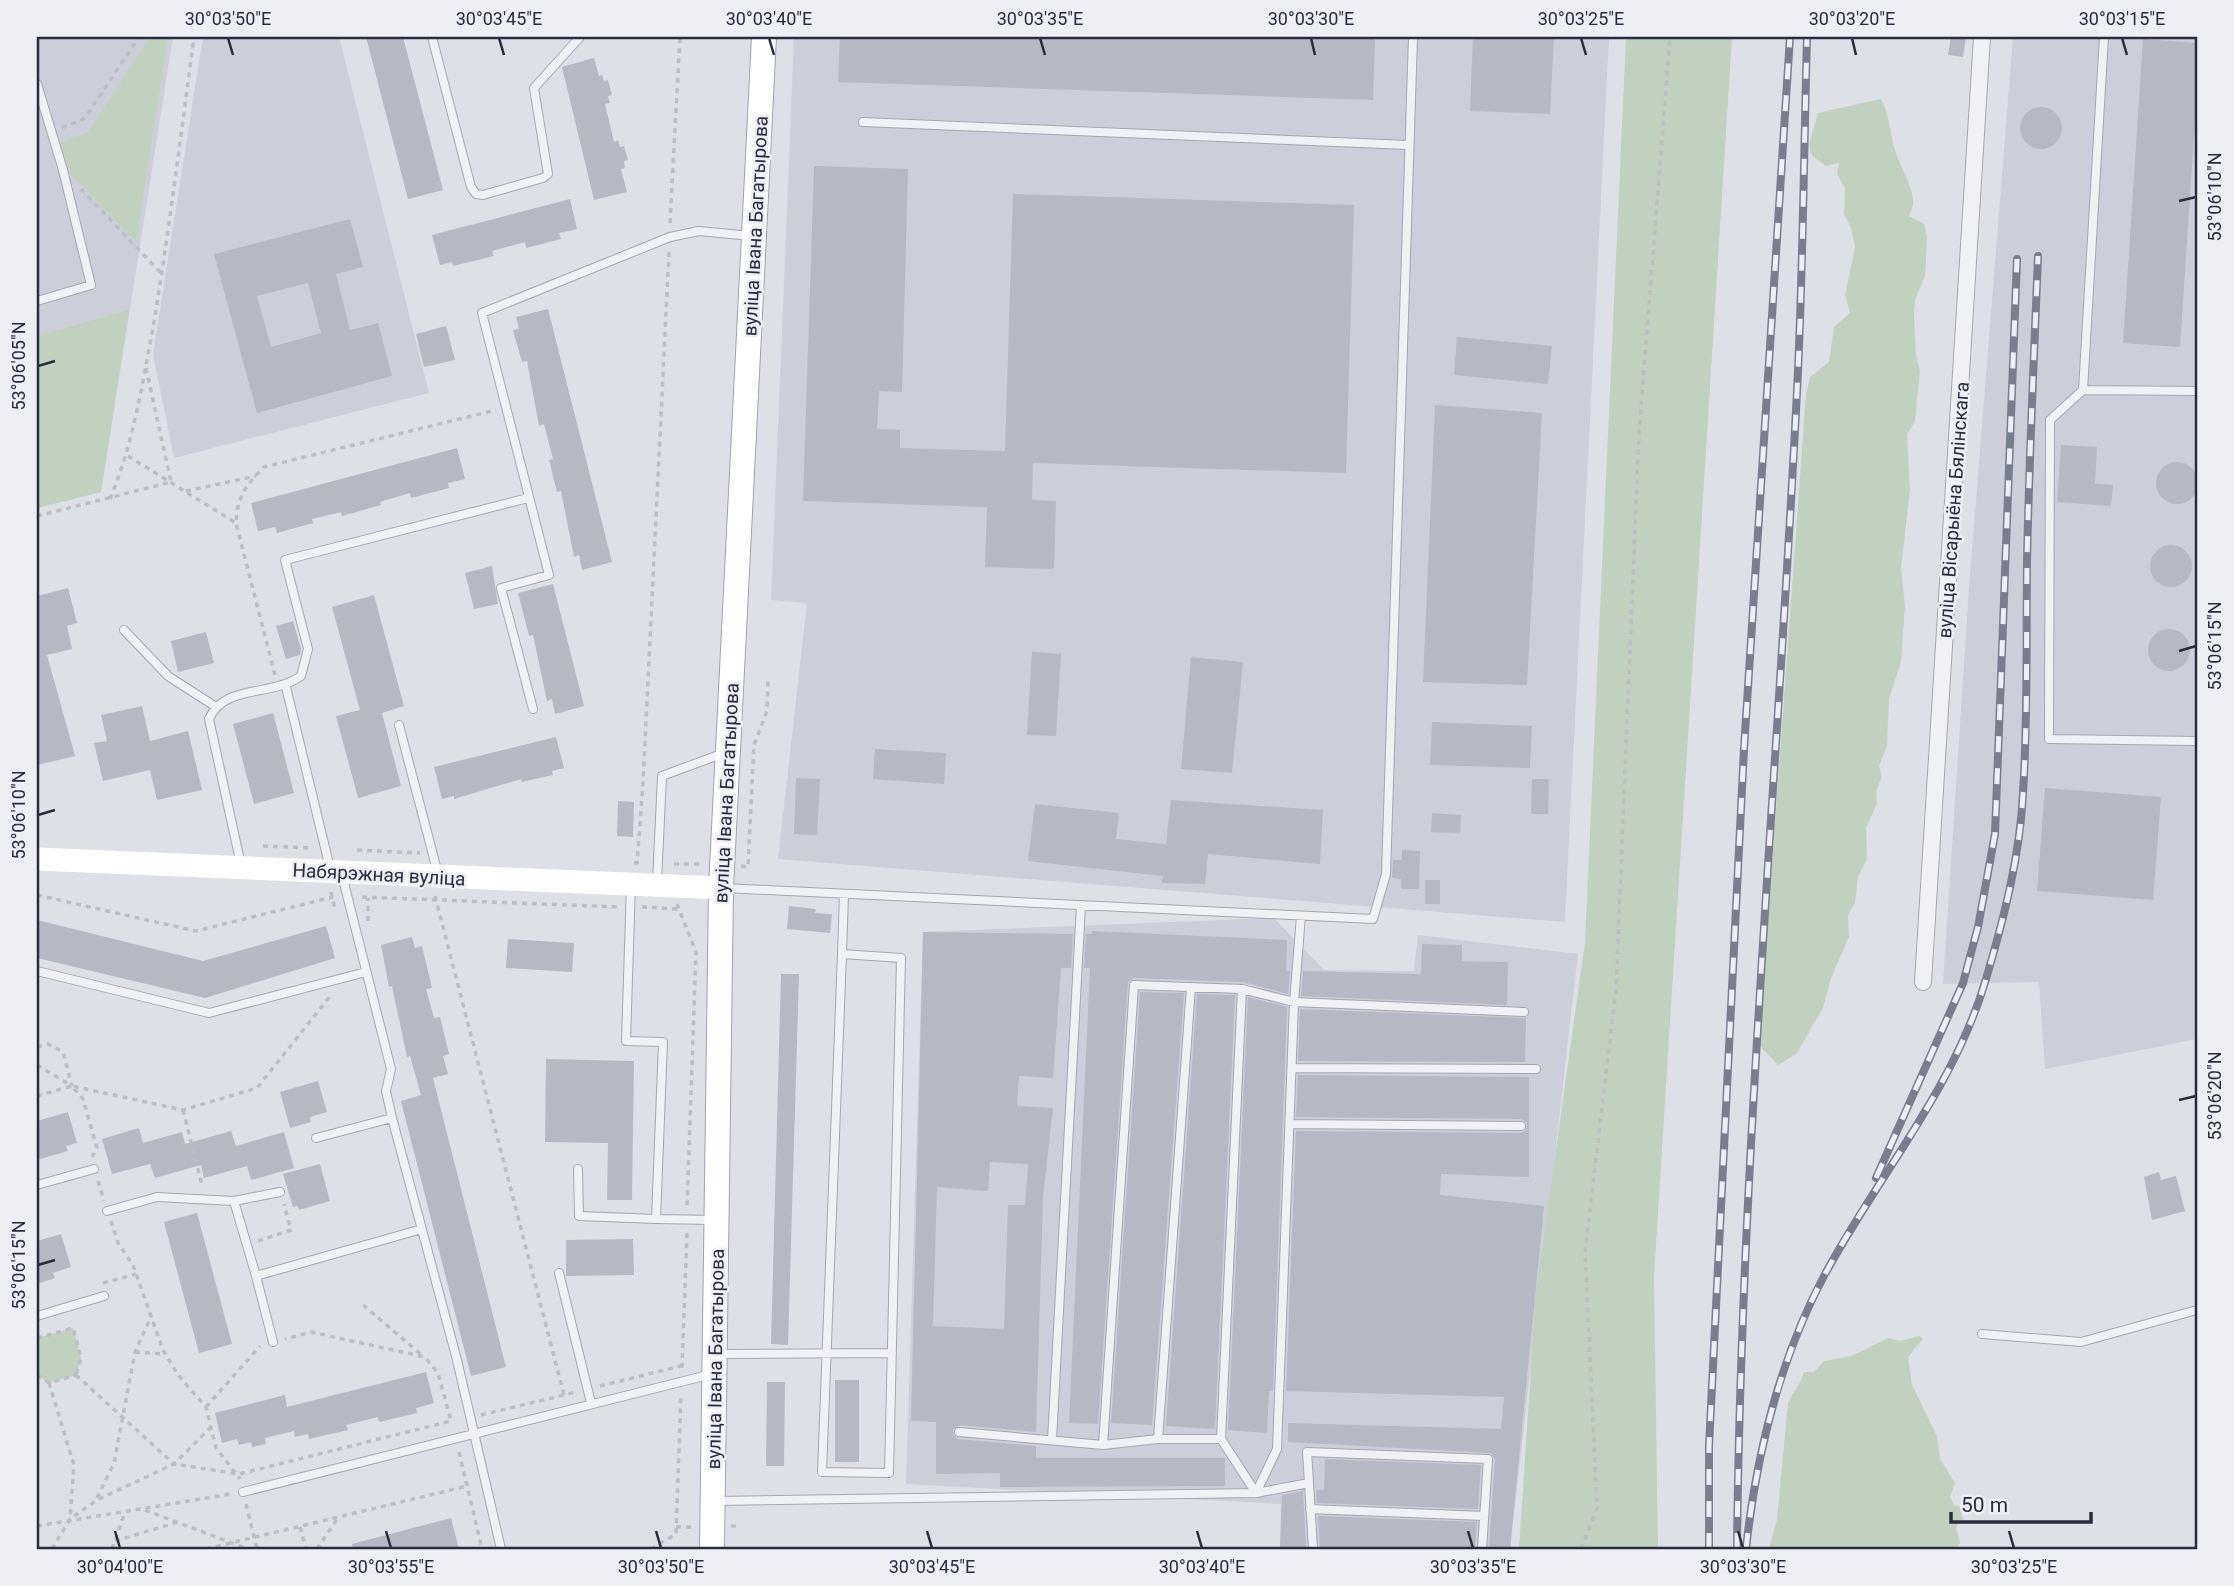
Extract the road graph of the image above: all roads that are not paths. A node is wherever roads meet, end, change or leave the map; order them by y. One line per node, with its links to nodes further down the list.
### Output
1 (432, 37): 2 (lane)
2 (580, 37)
3 (764, 37): 10 (main road, вуліца Івана Багатырова)
4 (1413, 37): 9 (lane)
5 (1982, 37): 35 (street, вуліца Вісарыёна Бялінскага)
6 (2104, 37): 12 (lane)
7 (37, 85): 11 (lane)
8 (863, 122): 9 (lane)
9 (1408, 145): 31 (lane)
10 (754, 236): 14 (lane); 21 (main road, вуліца Івана Багатырова)
11 (37, 301)
12 (2083, 390): 13 (lane); 20 (lane)
13 (2197, 391)
14 (528, 499): 16 (lane); 18 (lane)
15 (124, 629): 17 (lane)
16 (282, 687): 17 (lane); 24 (lane)
17 (216, 707): 22 (lane)
18 (533, 709)
19 (399, 724): 26 (lane)
20 (2197, 741)
21 (727, 752): 27 (lane); 28 (main road, вуліца Івана Багатырова)
22 (240, 856): 23 (main road, Набярэжная вуліца); 24 (main road, Набярэжная вуліца)
23 (37, 859)
24 (336, 872): 26 (main road, Набярэжная вуліца); 34 (lane)
25 (627, 873): 26 (main road, Набярэжная вуліца); 27 (main road, Набярэжная вуліца); 52 (lane)
26 (438, 877)
27 (657, 885): 28 (main road, Набярэжная вуліца)
28 (721, 888): 29 (lane); 53 (main road, вуліца Івана Багатырова)
29 (844, 894): 30 (lane); 32 (lane)
30 (1081, 905): 31 (lane); 70 (lane)
31 (1301, 916): 38 (lane)
32 (842, 954): 62 (lane); 63 (lane)
33 (37, 971): 34 (lane)
34 (366, 972): 42 (lane)
35 (1923, 982)
36 (1191, 987): 37 (lane); 69 (lane); 71 (lane)
37 (1242, 989): 38 (lane); 68 (lane)
38 (1294, 1002): 39 (lane); 40 (lane)
39 (1524, 1012)
40 (1294, 1069): 41 (lane); 43 (lane)
41 (1536, 1069)
42 (392, 1118): 45 (lane); 54 (lane)
43 (1292, 1124): 44 (lane); 74 (lane)
44 (1521, 1126)
45 (316, 1138)
46 (93, 1169): 48 (lane)
47 (578, 1169): 52 (lane)
48 (37, 1185)
49 (280, 1192): 50 (lane)
50 (234, 1201): 51 (lane); 56 (lane)
51 (107, 1211)
52 (656, 1219): 53 (lane)
53 (717, 1220): 64 (main road, вуліца Івана Багатырова)
54 (422, 1229): 56 (lane); 67 (lane)
55 (559, 1273): 65 (lane)
56 (256, 1276): 61 (lane)
57 (104, 1296): 59 (lane)
58 (2197, 1310): 60 (lane)
59 (37, 1316)
60 (1982, 1334)
61 (273, 1342)
62 (826, 1353): 63 (lane); 63 (lane); 64 (lane)
63 (892, 1353)
64 (715, 1364): 65 (lane); 75 (main road, вуліца Івана Багатырова)
65 (592, 1403): 67 (lane)
66 (959, 1432): 70 (lane)
67 (474, 1433): 73 (lane); 78 (lane)
68 (1221, 1438): 69 (lane); 74 (lane)
69 (1158, 1439): 71 (lane)
70 (1052, 1440): 71 (lane)
71 (1103, 1445)
72 (1309, 1483): 74 (lane); 76 (lane); 77 (lane)
73 (243, 1492)
74 (1256, 1493): 75 (lane)
75 (713, 1501): 79 (main road, вуліца Івана Багатырова)
76 (1310, 1509): 77 (lane); 80 (lane)
77 (1484, 1516): 81 (lane)
78 (501, 1549)
79 (712, 1549)
80 (1313, 1549)
81 (1482, 1549)

